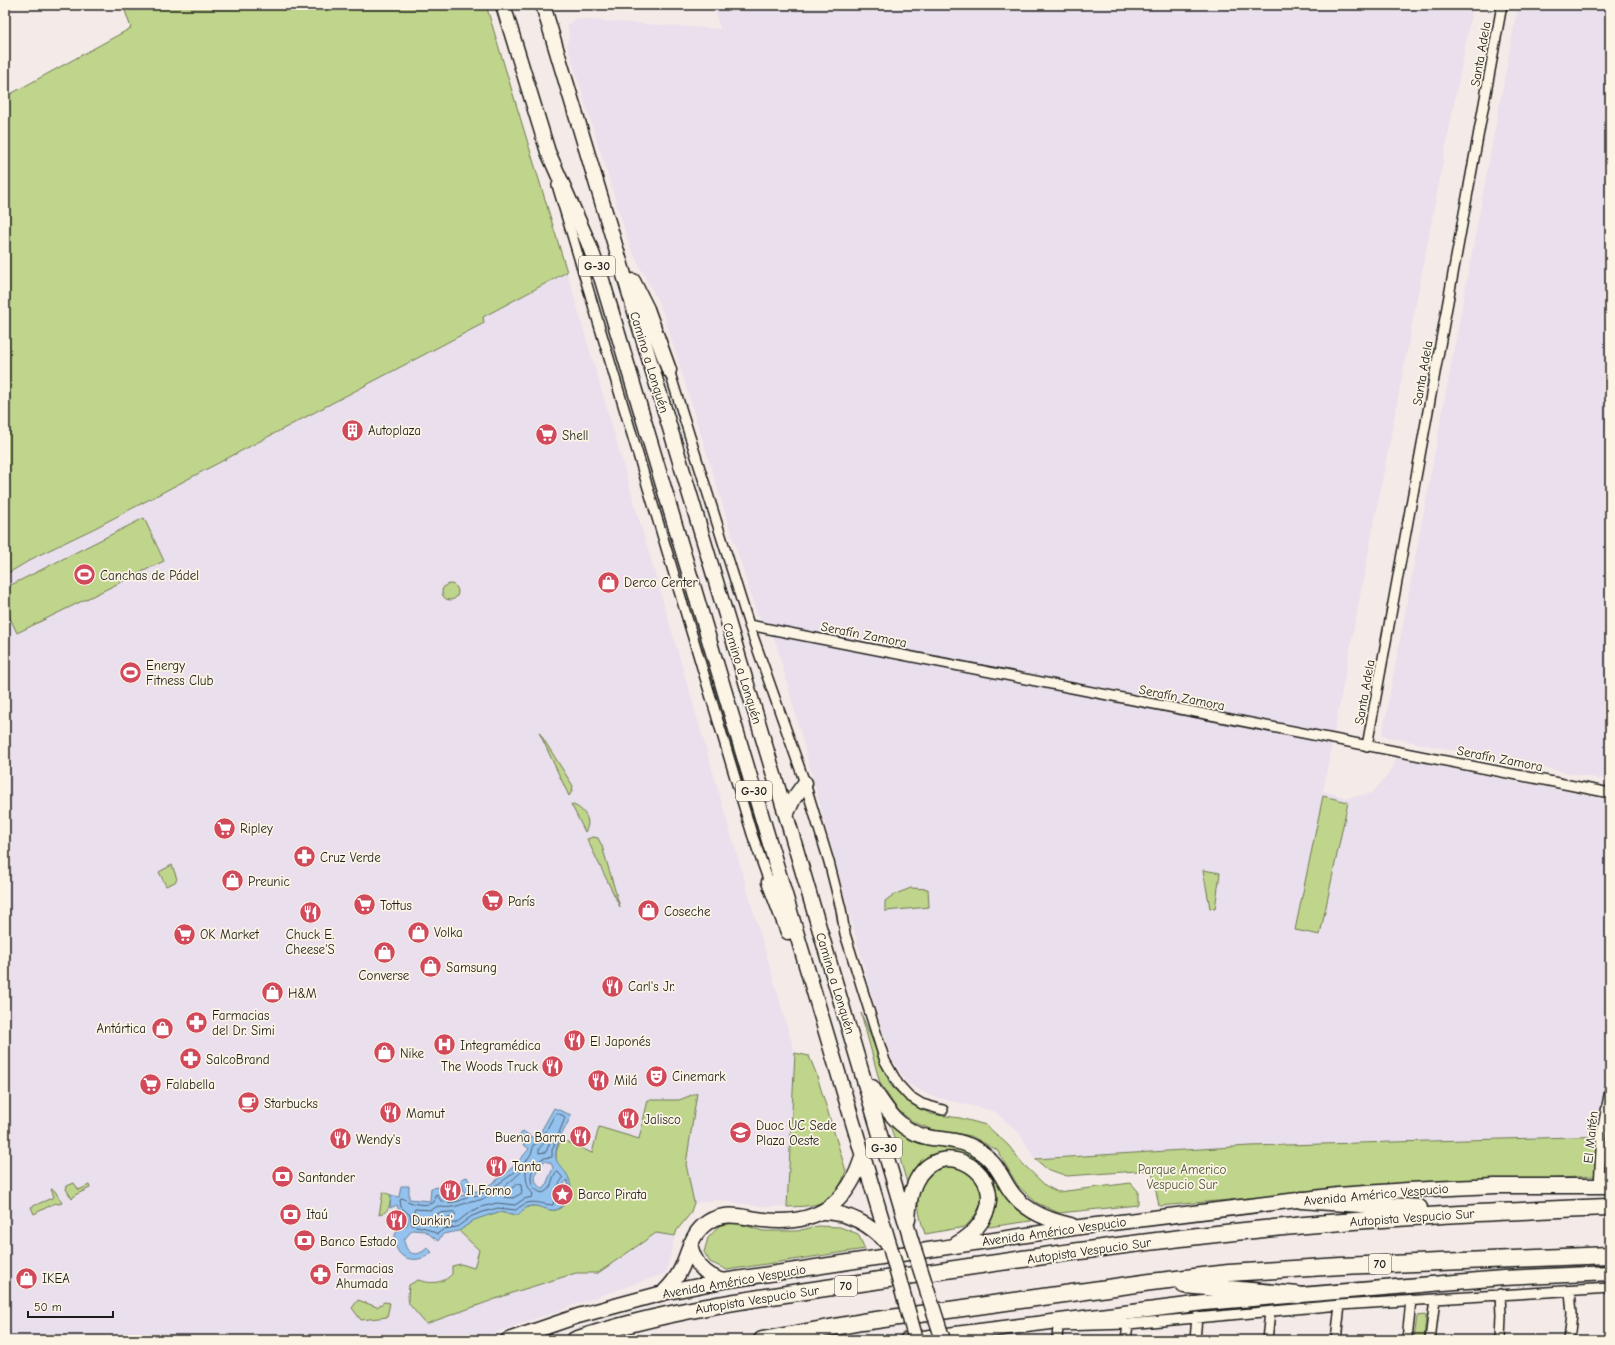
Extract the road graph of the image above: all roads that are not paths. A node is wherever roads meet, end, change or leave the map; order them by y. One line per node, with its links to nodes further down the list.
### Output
1 (503, 5): 4 (main road, Camino a Lonquén / G-30)
2 (543, 5): 5 (main road, Camino a Lonquén / G-30)
3 (1502, 5): 8 (street, Santa Adela)
4 (548, 152): 12 (street, Camino a Lonquén); 13 (main road, Camino a Lonquén / G-30)
5 (619, 258): 6 (main road); 11 (main road, Camino a Lonquén / G-30)
6 (669, 370): 7 (street, Camino a Lonquén)
7 (749, 625): 8 (street, Serafín Zamora); 9 (street, Camino a Lonquén)
8 (1367, 746): 10 (street, Serafín Zamora)
9 (805, 783): 11 (main road); 16 (street, Camino a Lonquén)
10 (1610, 793)
11 (786, 815): 14 (main road, Camino a Lonquén / G-30)
12 (769, 882): 13 (main road)
13 (811, 979): 17 (main road, Camino a Lonquén / G-30)
14 (862, 1070): 23 (main road, Camino a Lonquén / G-30); 24 (main road)
15 (1610, 1090): 18 (street, El Maitén)
16 (943, 1110)
17 (862, 1154): 21 (main road); 26 (main road, Camino a Lonquén / G-30)
18 (1605, 1187): 19 (main road, Avenida Américo Vespucio)
19 (1301, 1200): 22 (highway); 24 (main road, Avenida Américo Vespucio)
20 (1610, 1207): 22 (highway, Autopista Vespucio Sur / 70)
21 (823, 1212): 25 (main road); 26 (main road)
22 (1484, 1212): 46 (highway, Autopista Vespucio Sur / 70)
23 (907, 1226): 27 (main road); 50 (main road, Camino a Lonquén / G-30, bridge)
24 (1080, 1227): 27 (main road, Avenida Américo Vespucio)
25 (690, 1244): 30 (main road); 34 (main road)
26 (889, 1246): 49 (main road, Camino a Lonquén, bridge)
27 (952, 1246): 30 (main road, Avenida Américo Vespucio)
28 (1610, 1255): 31 (highway, 70)
29 (1610, 1273): 36 (main road)
30 (723, 1281): 34 (main road, Avenida Américo Vespucio)
31 (1151, 1282): 36 (highway); 47 (highway, 70)
32 (1610, 1288): 33 (street)
33 (1570, 1291): 35 (street); 58 (street)
34 (663, 1292): 45 (main road, Avenida Américo Vespucio)
35 (1500, 1294): 37 (street); 57 (street)
36 (1298, 1295): 43 (main road)
37 (1435, 1298): 38 (street); 56 (street)
38 (1411, 1300): 39 (street); 55 (street)
39 (1340, 1305): 40 (street); 54 (street)
40 (1270, 1312): 41 (street); 53 (street)
41 (1197, 1317): 42 (street); 52 (street)
42 (1128, 1324): 44 (street); 51 (street)
43 (1021, 1325): 44 (main road); 48 (main road)
44 (1058, 1333)
45 (508, 1340)
46 (575, 1340)
47 (762, 1340)
48 (907, 1340)
49 (916, 1340)
50 (943, 1340)
51 (1126, 1340)
52 (1195, 1340)
53 (1267, 1340)
54 (1336, 1340)
55 (1407, 1340)
56 (1430, 1340)
57 (1500, 1340)
58 (1569, 1340)

